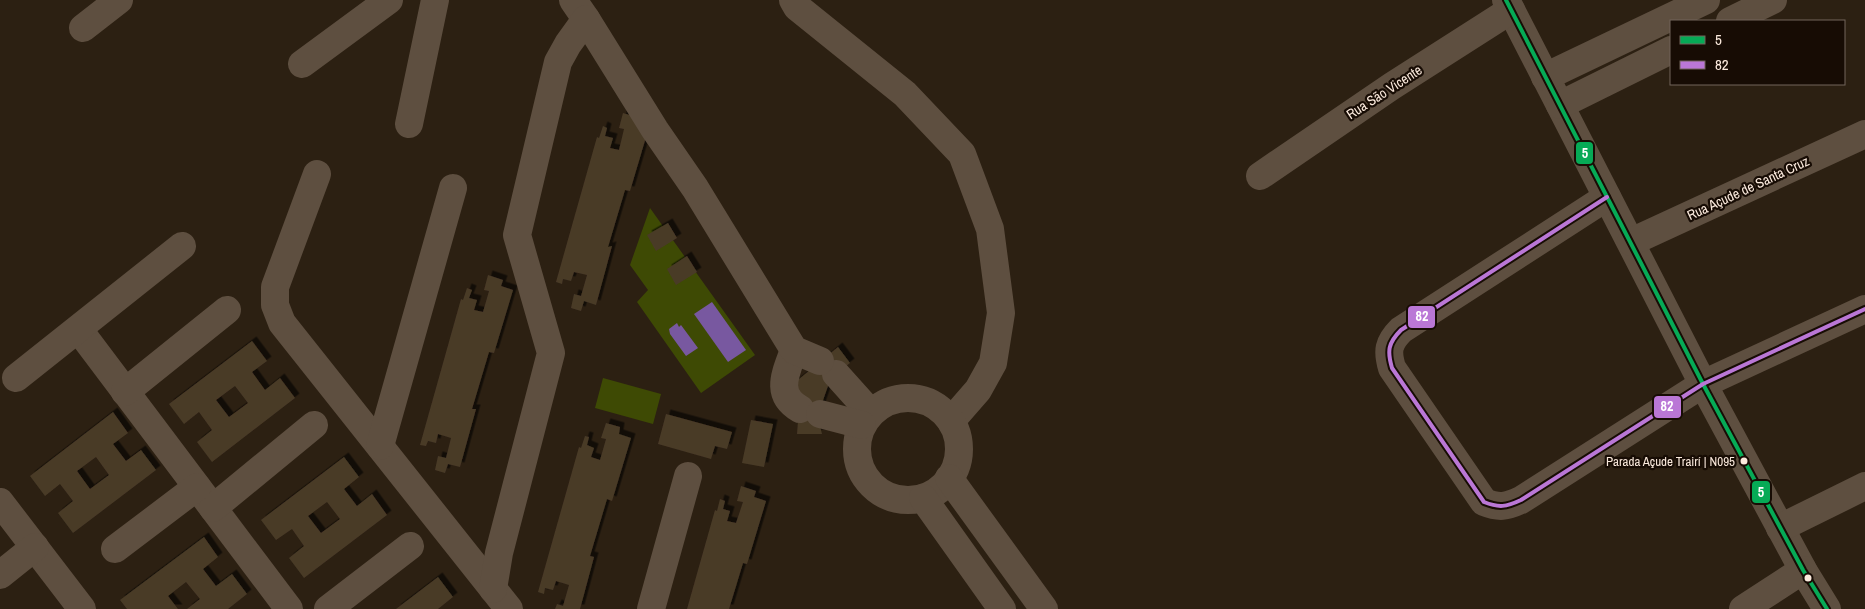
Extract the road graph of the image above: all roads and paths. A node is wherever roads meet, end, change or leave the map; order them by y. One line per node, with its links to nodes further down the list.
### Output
1 (119, 0): 10 (street)
2 (388, 0): 12 (street)
3 (435, 0): 15 (street)
4 (793, 0): 31 (street)
5 (1706, 0): 13 (street)
6 (1773, 0): 9 (street)
7 (1509, 5): 13 (street); 18 (street, Rua São Vicente)
8 (580, 9): 26 (street); 47 (street)
9 (1732, 20)
10 (83, 28)
11 (1670, 50): 14 (street)
12 (302, 64)
13 (1545, 77): 14 (street)
14 (1560, 105): 20 (street)
15 (408, 124)
16 (1865, 134): 21 (street, Rua Açude de Santa Cruz)
17 (317, 174): 33 (street)
18 (1260, 176)
19 (453, 188): 33 (street)
20 (1607, 198): 21 (street); 28 (street)
21 (1631, 242): 28 (street)
22 (182, 246): 25 (street)
23 (227, 310): 29 (street)
24 (1865, 310): 28 (street)
25 (79, 330): 27 (street); 29 (street)
26 (794, 350): 30 (street); 30 (street)
27 (16, 378)
28 (1703, 384): 41 (street)
29 (125, 392): 36 (street)
30 (867, 419): 31 (street); 38 (street)
31 (951, 421): 35 (street)
32 (314, 425): 40 (street)
33 (380, 446): 47 (street)
34 (688, 476): 51 (street)
35 (949, 478): 38 (street); 53 (street)
36 (197, 486): 40 (street); 44 (street)
37 (1865, 486): 41 (street)
38 (923, 498): 52 (street)
39 (0, 502): 43 (street)
40 (213, 508): 49 (street)
41 (1780, 528): 45 (street)
42 (410, 546): 50 (street)
43 (35, 548): 46 (street); 48 (street)
44 (115, 549)
45 (1802, 570): 54 (street); 55 (street)
46 (0, 575)
47 (501, 599)
48 (70, 605)
49 (287, 608)
50 (328, 609)
51 (651, 609)
52 (1002, 609)
53 (1044, 609)
54 (1743, 609)
55 (1827, 609)

